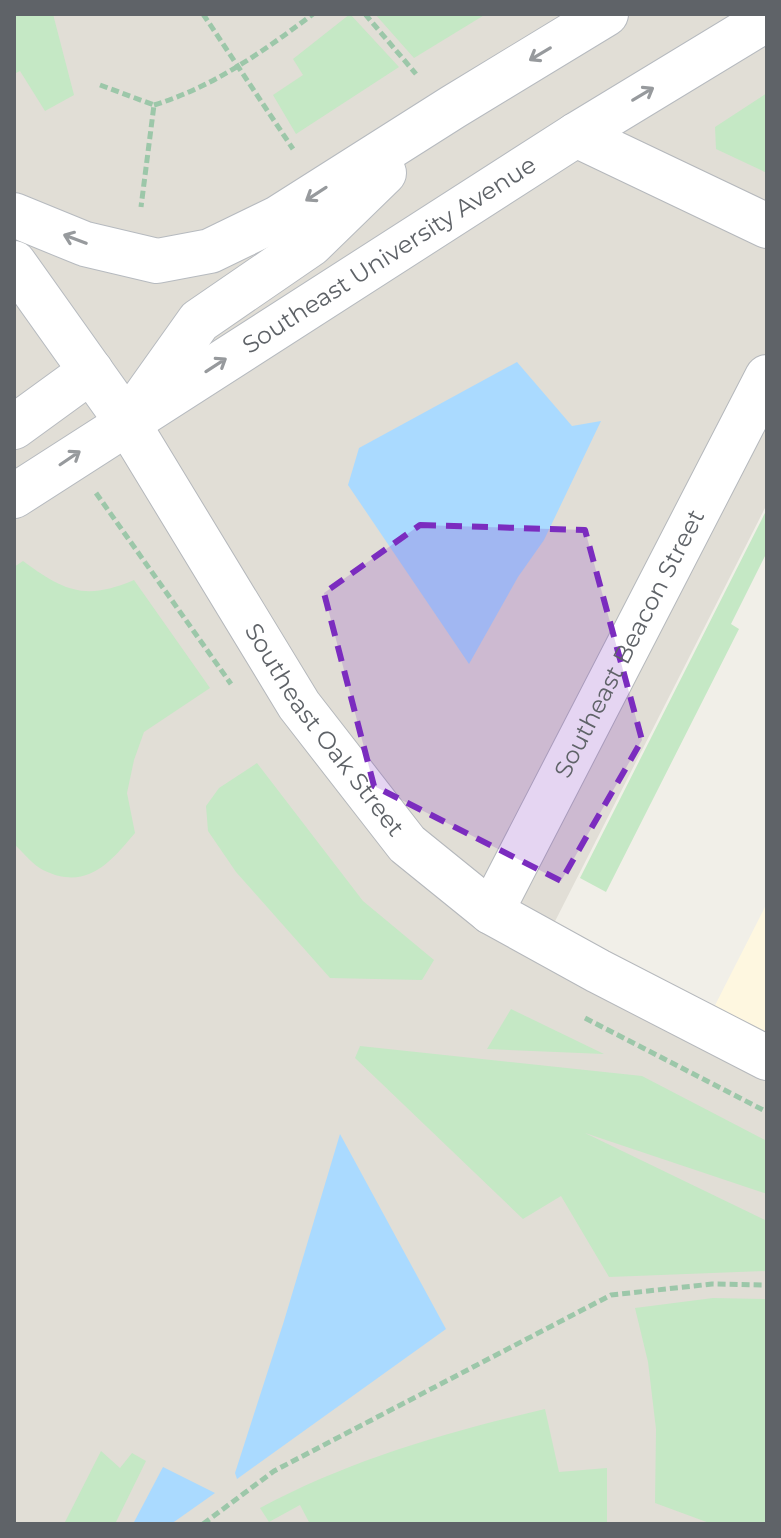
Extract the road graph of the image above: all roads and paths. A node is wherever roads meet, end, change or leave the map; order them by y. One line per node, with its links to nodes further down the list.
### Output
1 (203, 14): 6 (path)
2 (313, 14): 6 (path)
3 (365, 14): 7 (path)
4 (606, 14): 10 (main road, one-way to 10)
5 (767, 19): 11 (main road, Southeast University Avenue, one-way to 5)
6 (239, 66): 9 (path); 12 (path)
7 (416, 74)
8 (100, 85): 9 (path)
9 (154, 105): 13 (path)
10 (453, 107): 14 (main road, one-way to 14); 19 (main road)
11 (576, 135): 15 (main road); 19 (main road, Southeast University Avenue, one-way to 11)
12 (293, 149)
13 (141, 207)
14 (14, 215)
15 (767, 226)
16 (14, 263): 17 (main road, Southeast Oak Street)
17 (91, 371): 19 (main road, Southeast Oak Street); 20 (main road)
18 (767, 377): 22 (main road, Southeast Beacon Street)
19 (127, 422): 21 (main road, Southeast University Avenue, one-way to 19); 22 (main road, Southeast Oak Street)
20 (14, 427)
21 (14, 496)
22 (491, 912): 23 (main road, Southeast Oak Street)
23 (767, 1058)
24 (767, 1285): 25 (path)
25 (203, 1524)

